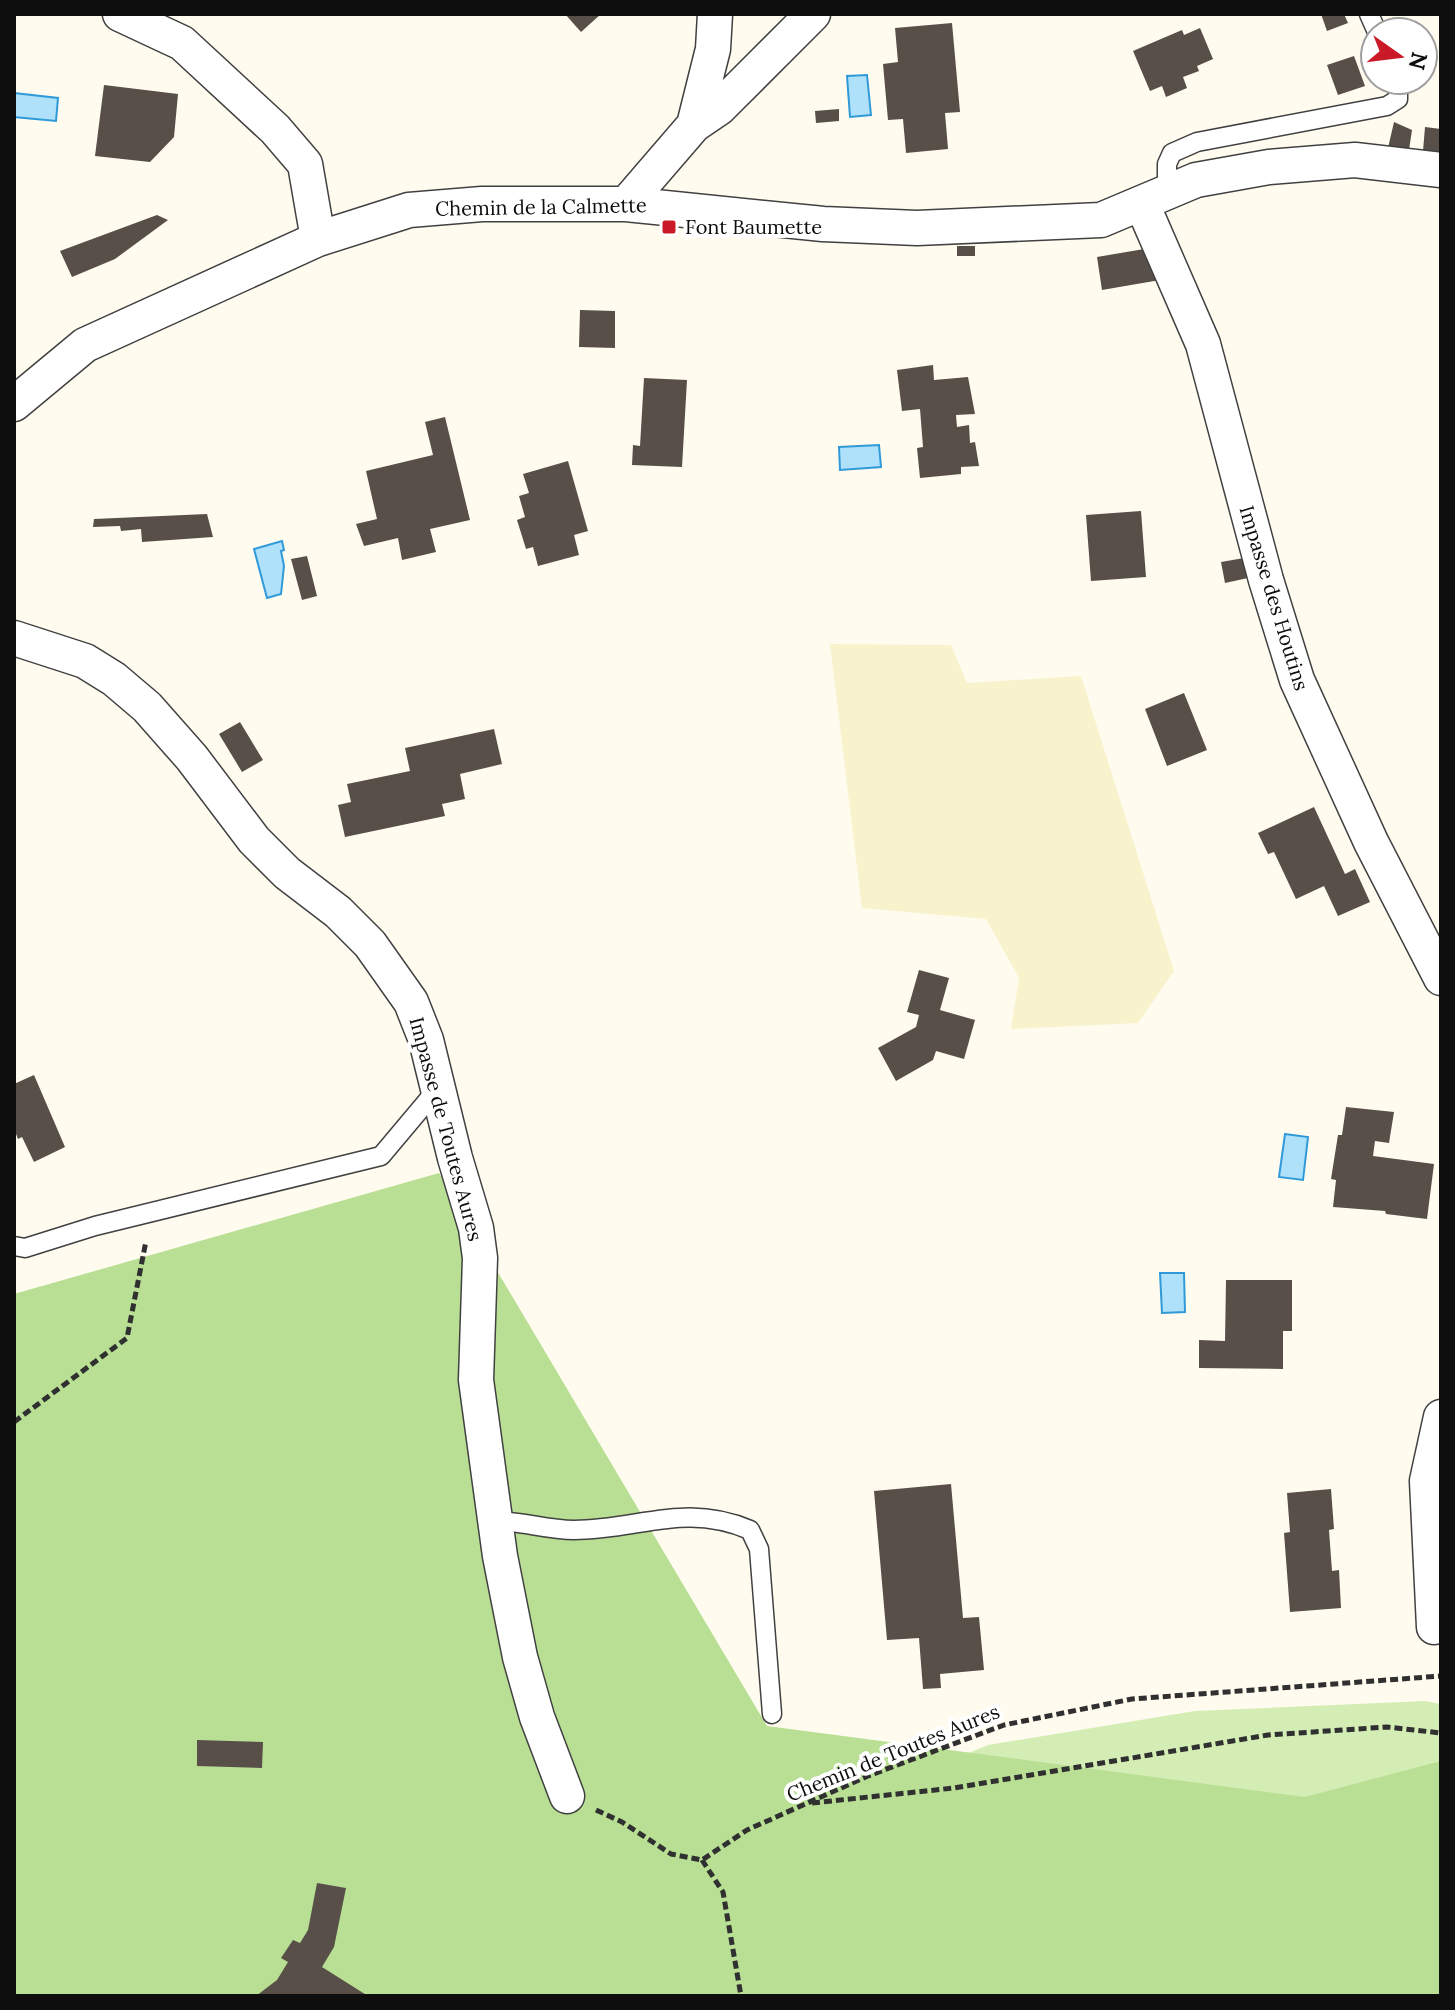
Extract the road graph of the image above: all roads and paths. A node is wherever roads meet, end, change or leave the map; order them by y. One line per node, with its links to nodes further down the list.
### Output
1 (120, 14): 9 (street)
2 (715, 14): 5 (street)
3 (813, 14): 5 (street)
4 (1398, 96): 7 (lane)
5 (694, 125): 8 (street)
6 (1441, 170): 7 (street, Chemin de la Calmette)
7 (1155, 198): 8 (street, Chemin de la Calmette); 12 (street, Impasse des Houtins)
8 (626, 204): 9 (street, Chemin de la Calmette)
9 (318, 239): 10 (street, Chemin de la Calmette)
10 (14, 404)
11 (14, 638): 13 (street, Impasse de Toutes Aures)
12 (1441, 978)
13 (439, 1087): 14 (lane); 18 (street, Impasse de Toutes Aures)
14 (152, 1212): 15 (lane); 17 (path)
15 (14, 1246)
16 (1441, 1417): 19 (street)
17 (14, 1422)
18 (495, 1521): 21 (lane); 23 (street, Impasse de Toutes Aures)
19 (1434, 1627)
20 (1441, 1676): 24 (path, Chemin de Toutes Aures)
21 (772, 1714)
22 (1441, 1733): 24 (path)
23 (567, 1796): 25 (path)
24 (806, 1804): 25 (path, Chemin de Toutes Aures)
25 (702, 1860): 26 (path)
26 (741, 1996)

